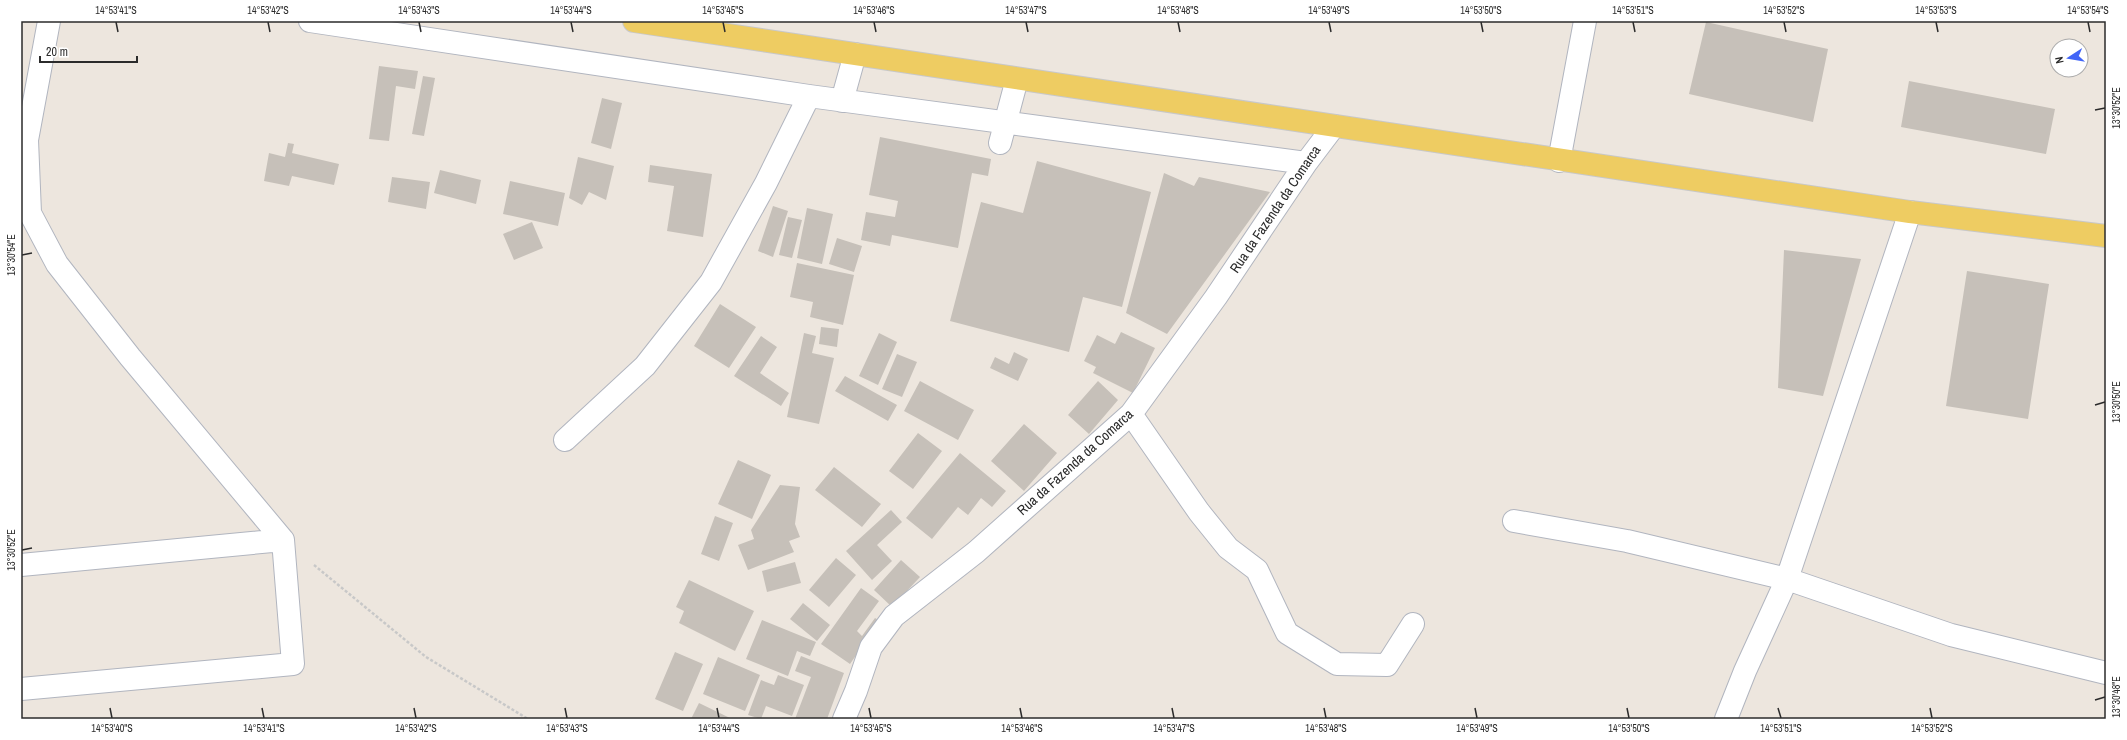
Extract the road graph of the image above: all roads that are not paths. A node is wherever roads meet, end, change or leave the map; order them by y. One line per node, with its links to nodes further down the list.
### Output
1 (49, 21): 18 (street)
2 (310, 21): 7 (street)
3 (634, 21): 5 (main road)
4 (1585, 21): 11 (street)
5 (856, 54): 6 (main road); 8 (street)
6 (1017, 79): 9 (main road); 10 (street)
7 (809, 96): 8 (street); 16 (street)
8 (842, 101): 10 (street)
9 (1334, 126): 11 (main road); 12 (street, Rua da Fazenda da Comarca)
10 (1003, 133): 12 (street)
11 (1559, 161): 13 (main road)
12 (1306, 163): 15 (street, Rua da Fazenda da Comarca)
13 (1910, 212): 14 (main road); 20 (street)
14 (2106, 236)
15 (1131, 414): 21 (street); 24 (street, Rua da Fazenda da Comarca)
16 (565, 440)
17 (1514, 521): 20 (street)
18 (283, 540): 19 (street); 23 (street)
19 (21, 565)
20 (1787, 579): 22 (street); 25 (street)
21 (1413, 624)
22 (2106, 673)
23 (21, 689)
24 (844, 719)
25 (1726, 719)

